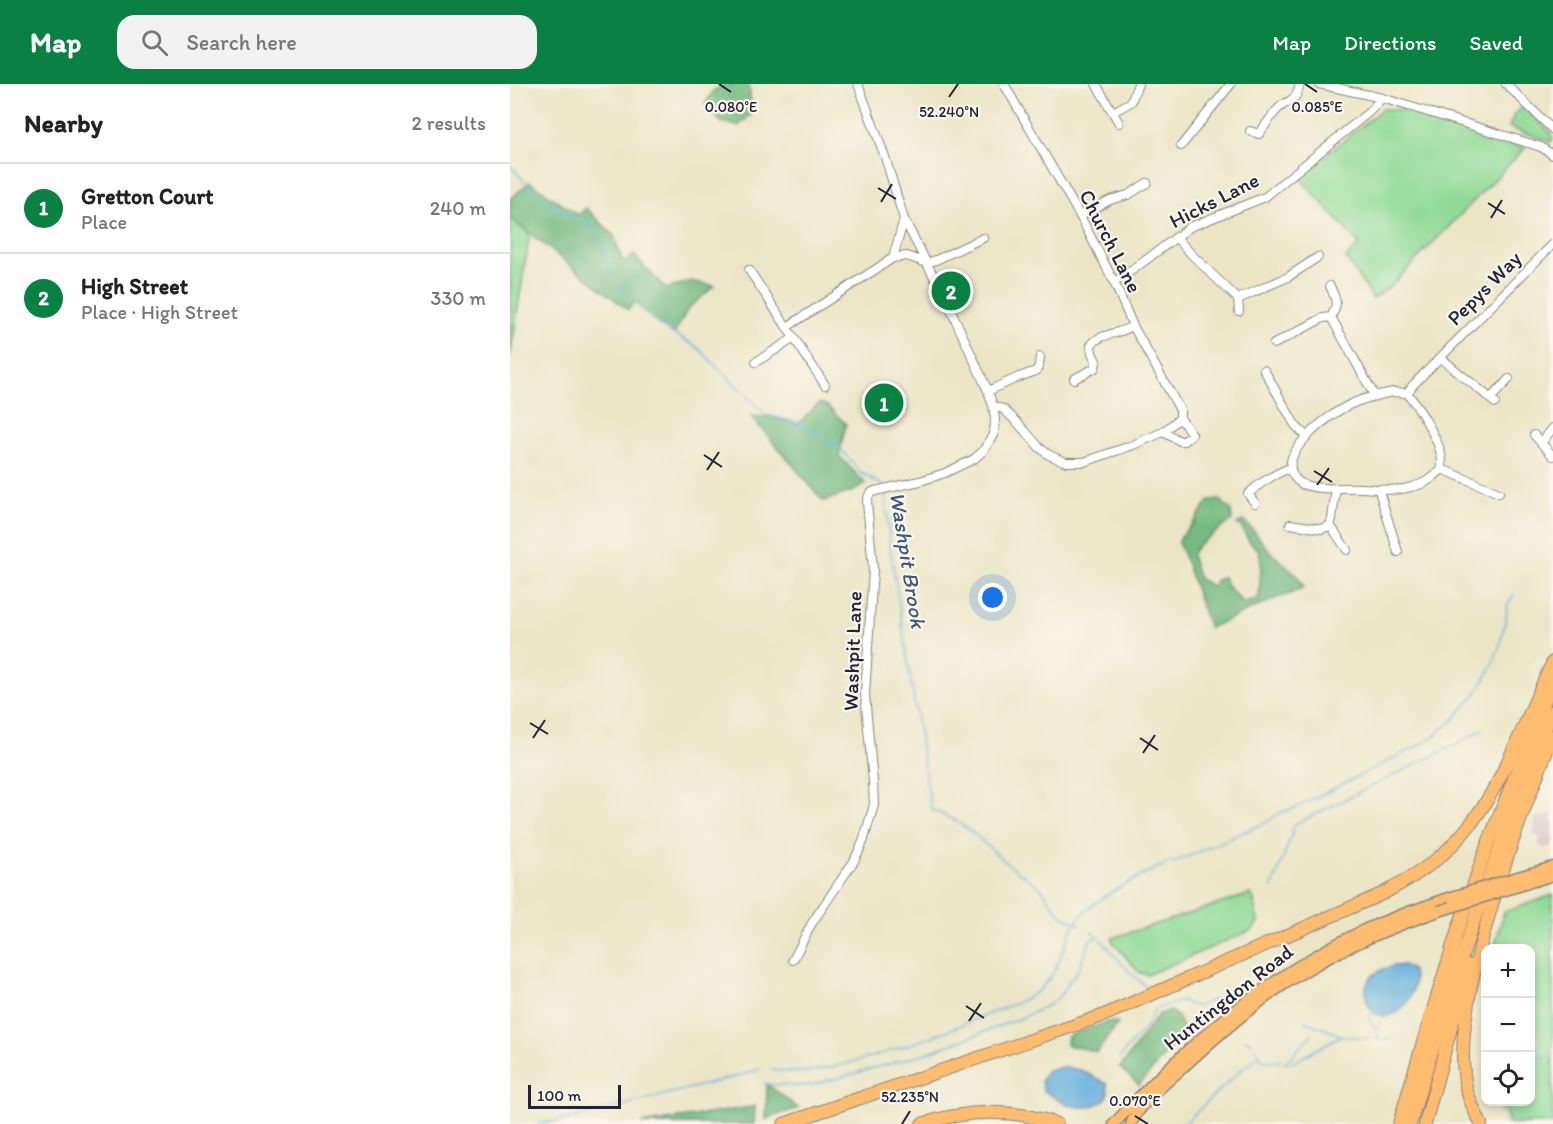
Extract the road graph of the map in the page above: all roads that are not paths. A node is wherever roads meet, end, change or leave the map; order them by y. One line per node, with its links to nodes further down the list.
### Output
1 (858, 84): 18 (street, Washpit Lane)
2 (1004, 84): 17 (street, Church Lane)
3 (1096, 84): 10 (street)
4 (1138, 84): 10 (street)
5 (1231, 84): 14 (street)
6 (1300, 84): 13 (street)
7 (1319, 84): 9 (street)
8 (1506, 84): 12 (street)
9 (1382, 98): 15 (street); 19 (street, Hicks Lane)
10 (1113, 112): 11 (street)
11 (1119, 123)
12 (1553, 130)
13 (1250, 131)
14 (1181, 146)
15 (1553, 154)
16 (1147, 183): 17 (street)
17 (1080, 216): 26 (street, Church Lane)
18 (904, 219): 23 (street); 24 (street, Washpit Lane)
19 (1176, 237): 26 (street, Hicks Lane); 28 (street)
20 (983, 238): 24 (street)
21 (1553, 244): 36 (street, Pepys Way)
22 (1318, 257): 28 (street)
23 (893, 258): 24 (street); 32 (street)
24 (927, 263): 42 (street, Washpit Lane)
25 (749, 270): 32 (street)
26 (1114, 282): 31 (street, Church Lane)
27 (1330, 286): 30 (street)
28 (1238, 299): 29 (street)
29 (1239, 311)
30 (1331, 317): 34 (street); 44 (street)
31 (1133, 326): 39 (street); 46 (street, Church Lane)
32 (787, 327): 33 (street)
33 (794, 338): 37 (street); 41 (street)
34 (1274, 344)
35 (1040, 357): 42 (street)
36 (1441, 357): 40 (street); 43 (street, Pepys Way)
37 (756, 363)
38 (1264, 370): 50 (street)
39 (1074, 379)
40 (1509, 379)
41 (825, 385)
42 (988, 391): 45 (street, Washpit Lane)
43 (1407, 393): 44 (street); 54 (street)
44 (1374, 395): 50 (street)
45 (993, 406): 48 (street); 71 (street, Washpit Lane)
46 (1180, 418): 48 (street); 48 (street, Church Lane)
47 (1553, 428): 51 (street)
48 (1163, 432)
49 (1534, 435): 51 (street)
50 (1307, 437): 53 (street)
51 (1541, 443): 52 (street)
52 (1553, 456)
53 (1290, 468): 55 (street); 58 (street)
54 (1442, 469): 56 (street); 57 (street)
55 (1336, 488): 56 (street); 60 (street)
56 (1379, 491): 62 (street)
57 (1499, 493)
58 (1255, 503)
59 (1290, 524): 60 (street)
60 (1330, 525): 61 (street)
61 (1347, 550)
62 (1398, 552)
63 (1553, 662): 72 (highway)
64 (1553, 680): 77 (highway)
65 (1553, 711): 68 (highway)
66 (1553, 736): 80 (highway)
67 (1553, 867): 70 (main road, Huntingdon Road)
68 (1490, 871): 78 (highway); 79 (highway)
69 (1553, 876): 70 (main road, Huntingdon Road)
70 (1518, 881): 75 (main road, Huntingdon Road, bridge); 76 (main road, Huntingdon Road, bridge)
71 (793, 960)
72 (784, 1124)
73 (922, 1124): 74 (highway)
74 (1057, 1124)
75 (1114, 1124)
76 (1131, 1124)
77 (1399, 1124)
78 (1410, 1124)
79 (1425, 1124)
80 (1481, 1124)

